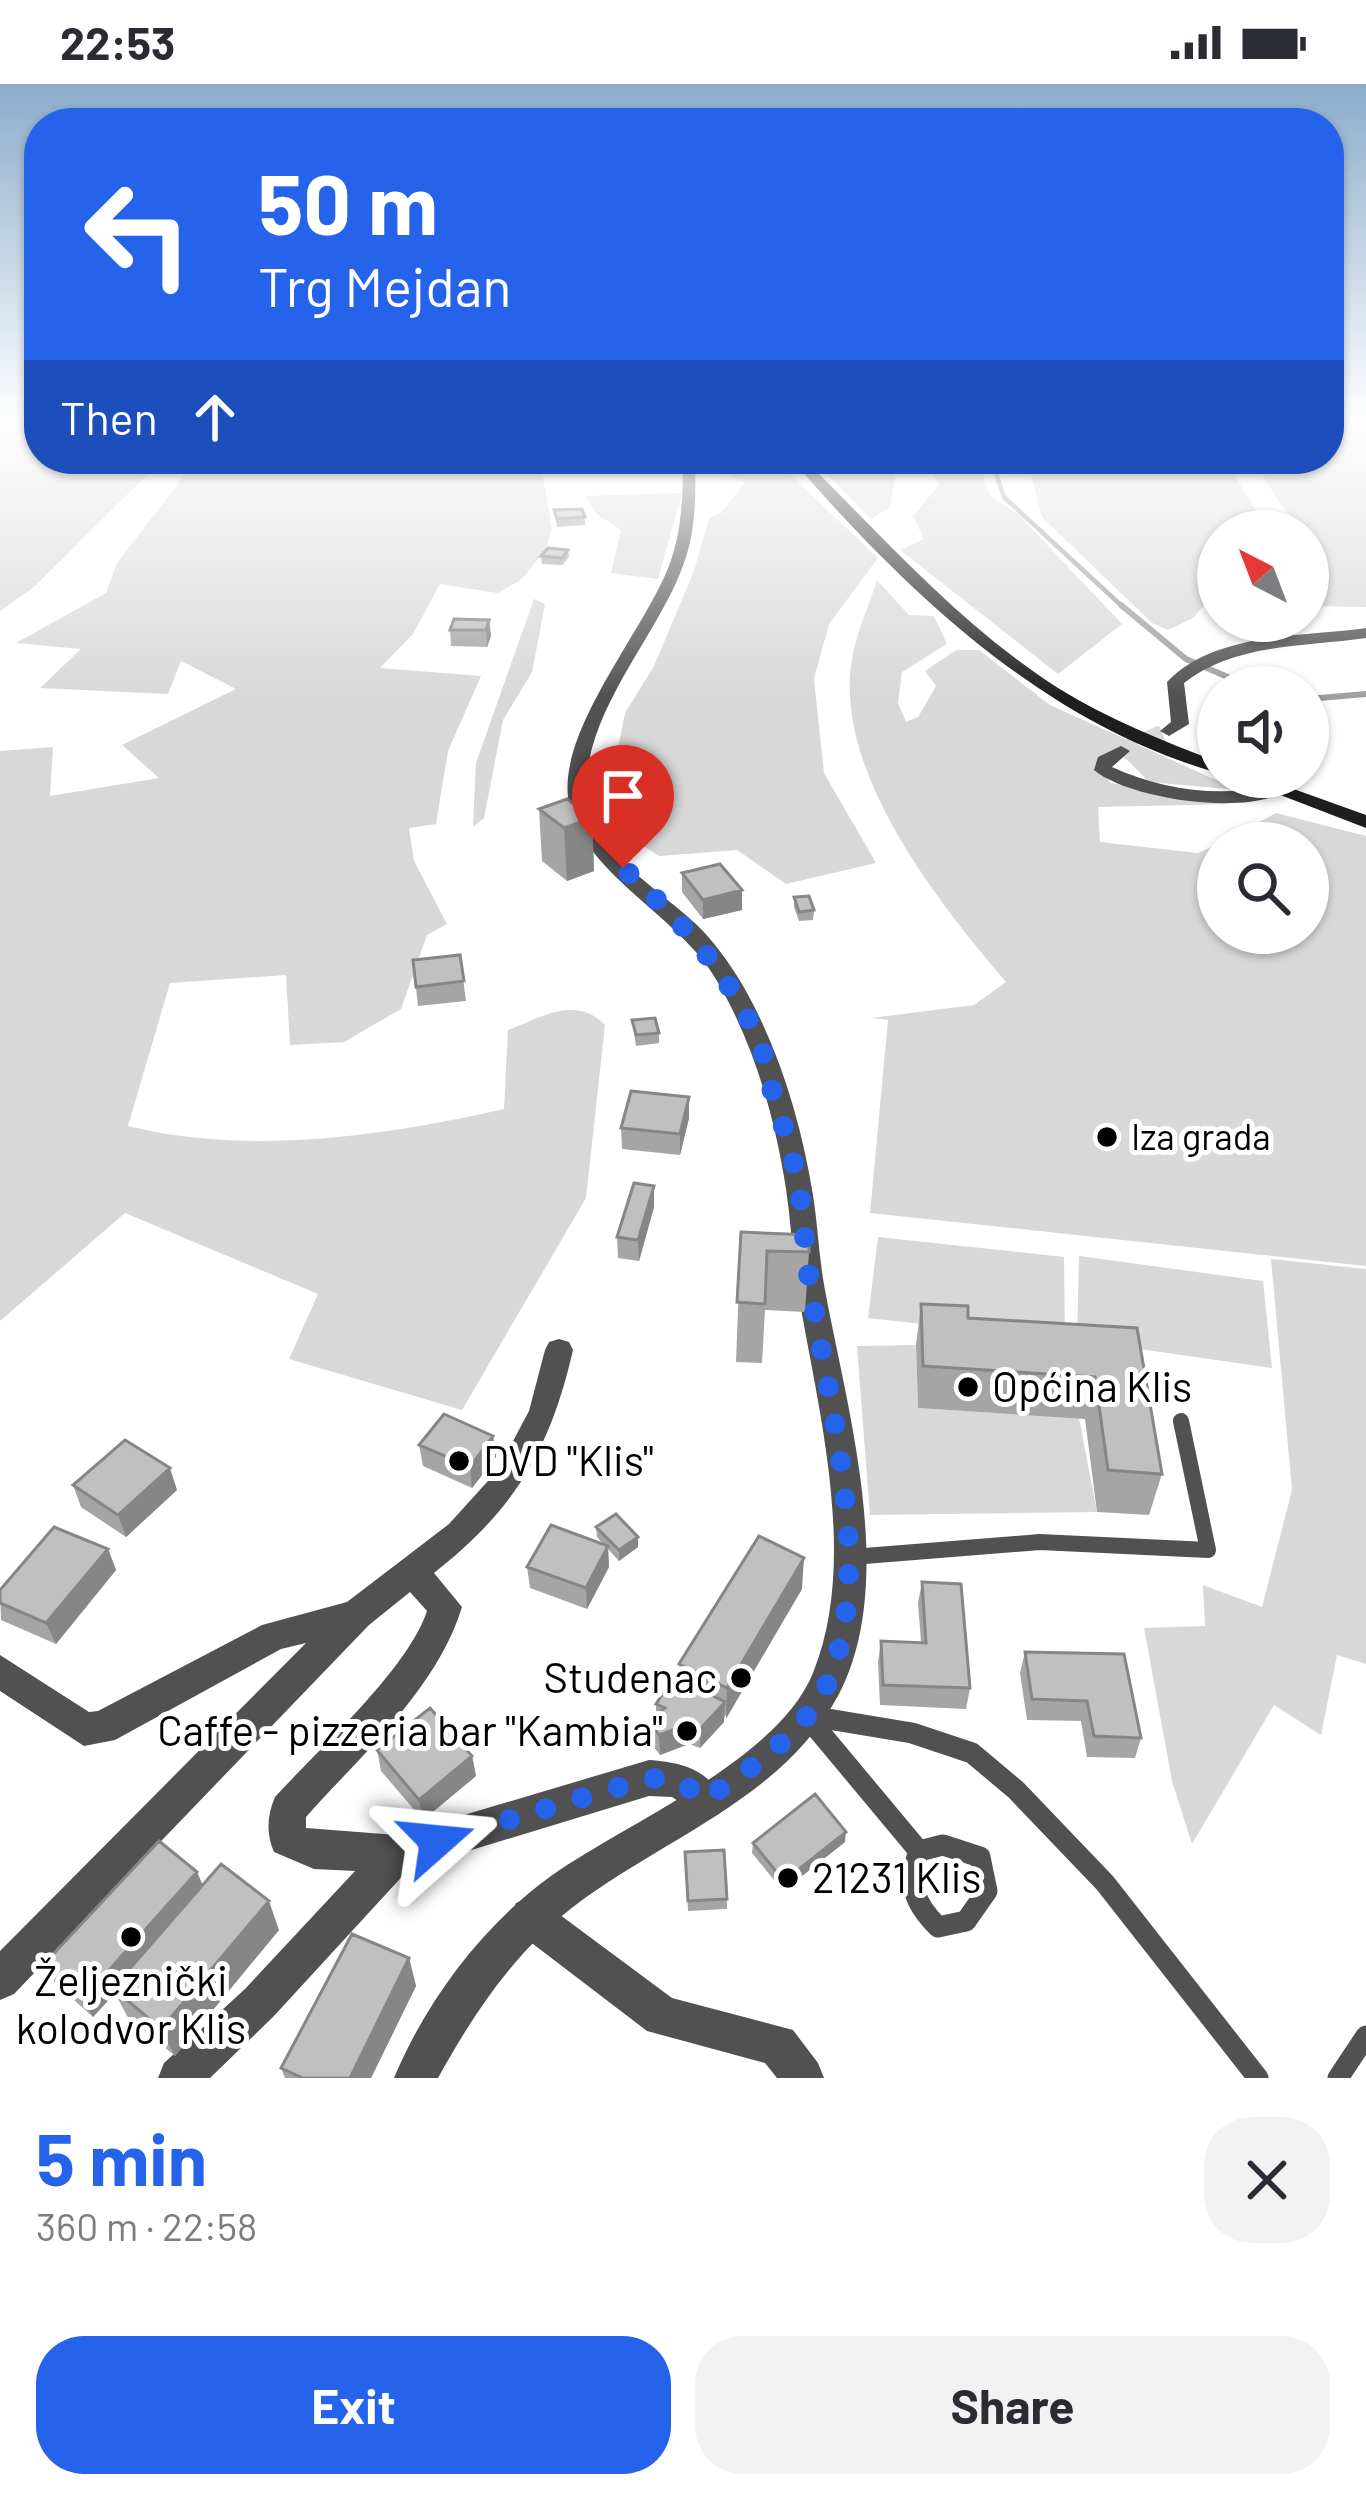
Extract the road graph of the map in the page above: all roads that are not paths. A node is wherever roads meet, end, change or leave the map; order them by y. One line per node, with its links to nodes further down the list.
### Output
1 (689, 512): 12 (street)
2 (852, 512): 6 (main road)
3 (1366, 633): 4 (street)
4 (1169, 731)
5 (1120, 752): 7 (street)
6 (1197, 759)
7 (1197, 792)
8 (1298, 798): 9 (main road)
9 (1366, 822)
10 (559, 1350): 13 (street)
11 (1181, 1421): 12 (lane)
12 (847, 1558): 16 (street)
13 (410, 1570): 14 (street); 19 (street)
14 (357, 1614): 15 (street); 21 (street)
15 (0, 1671)
16 (806, 1716): 17 (street); 18 (lane); 26 (lane)
17 (704, 1800): 19 (street); 20 (street)
18 (919, 1851)
19 (397, 1854): 23 (street)
20 (530, 1917): 24 (street); 25 (street)
21 (0, 1980)
22 (1366, 2036): 27 (lane)
23 (179, 2078)
24 (415, 2078)
25 (803, 2078)
26 (1258, 2078)
27 (1339, 2078)

